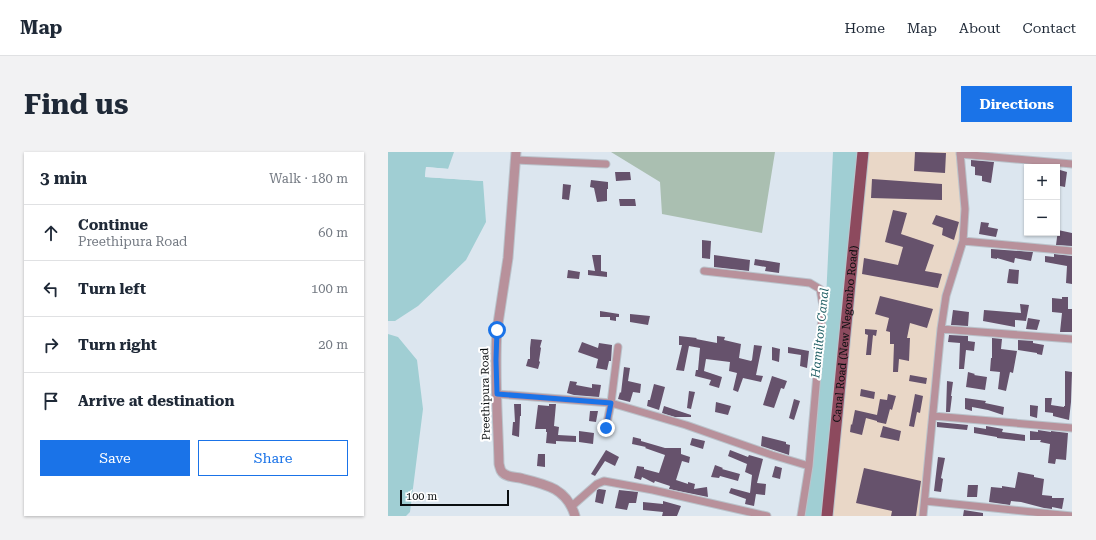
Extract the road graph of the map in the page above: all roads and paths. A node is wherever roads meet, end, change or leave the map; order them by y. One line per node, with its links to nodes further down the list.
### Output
1 (863, 152): 23 (main road, Canal Road (New Negombo Road))
2 (960, 153): 5 (street); 6 (street)
3 (515, 156): 4 (street); 12 (street, Preethipura Road)
4 (606, 164)
5 (1072, 164)
6 (963, 241): 7 (street); 9 (street)
7 (1072, 251)
8 (704, 271): 17 (street)
9 (941, 329): 10 (street); 14 (street)
10 (1072, 339)
11 (618, 347): 13 (street)
12 (497, 394): 13 (street); 19 (street, Preethipura Road)
13 (611, 403): 15 (street); 17 (street)
14 (933, 416): 16 (street); 18 (street)
15 (606, 428)
16 (1072, 428)
17 (809, 466): 22 (street)
18 (925, 501): 24 (street); 25 (street)
19 (572, 506): 20 (street, Preethipura Road); 21 (street)
20 (575, 516)
21 (767, 516)
22 (802, 516)
23 (827, 516)
24 (924, 516)
25 (1072, 516)

